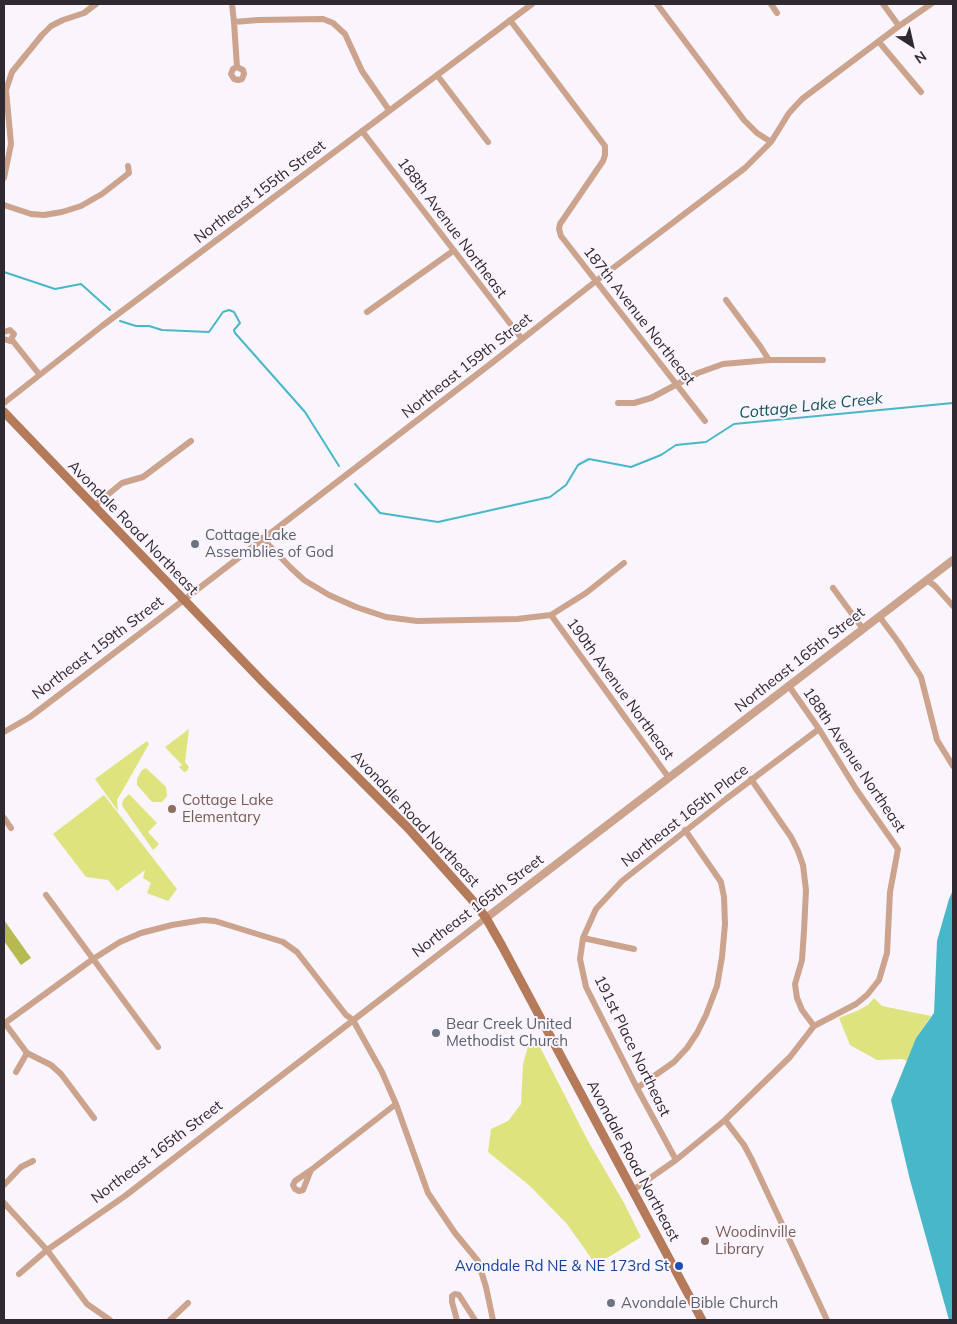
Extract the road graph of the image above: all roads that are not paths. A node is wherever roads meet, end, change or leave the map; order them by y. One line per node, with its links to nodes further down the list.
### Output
1 (96, 4): 21 (street)
2 (232, 4): 10 (street)
3 (532, 4): 9 (street, Northeast 155th Street)
4 (771, 4): 8 (street)
5 (883, 4): 11 (street)
6 (931, 4): 11 (street, Northeast 159th Street)
7 (658, 7): 19 (street)
8 (777, 13)
9 (510, 20): 14 (street, Northeast 155th Street); 24 (street, 187th Avenue Northeast)
10 (234, 22): 13 (street); 16 (street)
11 (899, 26): 12 (street, Northeast 159th Street)
12 (879, 42): 15 (street); 19 (street, Northeast 159th Street)
13 (237, 67)
14 (437, 75): 16 (street, Northeast 155th Street); 18 (street)
15 (921, 92)
16 (389, 110): 17 (street, Northeast 155th Street)
17 (362, 131): 23 (street, 188th Avenue Northeast); 33 (street, Northeast 155th Street)
18 (488, 142)
19 (771, 142): 24 (street, Northeast 159th Street)
20 (128, 166): 22 (street)
21 (4, 178)
22 (4, 205)
23 (453, 251): 26 (street); 29 (street, 188th Avenue Northeast)
24 (596, 281): 29 (street, Northeast 159th Street); 34 (street, 187th Avenue Northeast)
25 (726, 300): 31 (street)
26 (367, 312)
27 (4, 332): 30 (street)
28 (4, 339): 30 (street)
29 (522, 339): 41 (street, Northeast 159th Street)
30 (12, 340): 33 (street)
31 (769, 360): 32 (street); 34 (street)
32 (824, 360)
33 (39, 374): 35 (street, Northeast 155th Street)
34 (678, 385): 36 (street); 38 (street, 187th Avenue Northeast)
35 (4, 403)
36 (618, 403)
37 (4, 412): 40 (main road, Avondale Road Northeast)
38 (706, 421)
39 (191, 442): 40 (street)
40 (94, 506): 46 (main road, Avondale Road Northeast)
41 (262, 538): 46 (street, Northeast 159th Street); 48 (street)
42 (953, 560): 44 (street, Northeast 165th Street)
43 (624, 563): 48 (street)
44 (927, 580): 47 (street); 49 (street, Northeast 165th Street)
45 (833, 588): 50 (street)
46 (182, 599): 53 (street, Northeast 159th Street); 61 (main road, Avondale Road Northeast)
47 (953, 606)
48 (551, 615): 55 (street, 190th Avenue Northeast)
49 (879, 616): 50 (street, Northeast 165th Street); 54 (street)
50 (863, 629): 51 (street, Northeast 165th Street)
51 (789, 686): 52 (street, 188th Avenue Northeast); 55 (street, Northeast 165th Street)
52 (819, 729): 56 (street, Northeast 165th Place); 67 (street, 188th Avenue Northeast)
53 (4, 732)
54 (953, 766)
55 (669, 778): 61 (street, Northeast 165th Street)
56 (751, 779): 59 (street, Northeast 165th Place); 67 (street)
57 (4, 818): 58 (street)
58 (11, 828)
59 (686, 830): 62 (street, Northeast 165th Place); 71 (street)
60 (46, 895): 64 (street)
61 (486, 918): 65 (street, Northeast 165th Street); 79 (main road, Avondale Road Northeast)
62 (583, 938): 63 (street); 71 (street, 191st Place Northeast)
63 (634, 950)
64 (93, 959): 65 (street); 66 (street); 68 (street)
65 (353, 1020): 72 (street); 81 (street, Northeast 165th Street)
66 (4, 1023): 69 (street)
67 (814, 1026): 74 (street)
68 (158, 1047)
69 (27, 1053): 70 (street); 73 (street)
70 (16, 1072)
71 (637, 1088): 75 (street, 191st Place Northeast)
72 (396, 1104): 77 (street); 89 (street)
73 (94, 1118)
74 (725, 1120): 75 (street); 84 (street)
75 (676, 1160): 79 (street)
76 (33, 1161): 78 (street)
77 (311, 1170)
78 (4, 1185)
79 (633, 1190): 90 (main road, Avondale Road Northeast)
80 (4, 1203): 81 (street)
81 (47, 1250): 82 (street, Northeast 165th Street); 85 (street)
82 (19, 1274)
83 (188, 1303): 86 (street)
84 (825, 1319)
85 (110, 1320)
86 (170, 1320)
87 (457, 1320): 88 (street)
88 (475, 1320)
89 (493, 1320)
90 (702, 1320)

